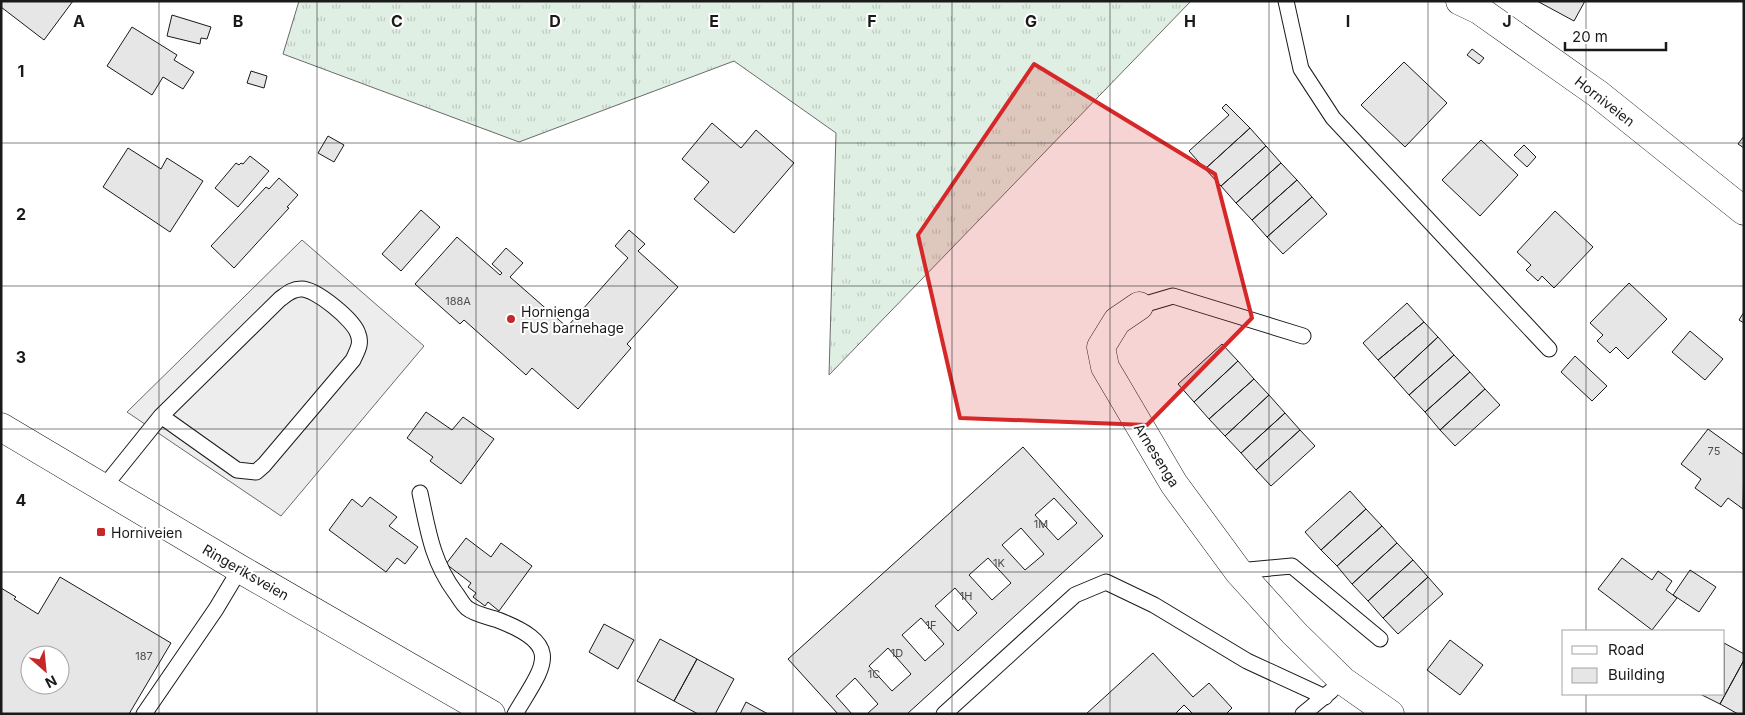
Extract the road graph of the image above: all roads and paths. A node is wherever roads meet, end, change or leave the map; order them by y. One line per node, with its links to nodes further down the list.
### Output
1 (1286, 1): 6 (lane)
2 (1460, 1): 3 (street, Horniveien)
3 (1744, 211)
4 (1138, 306): 5 (lane, Arnesenga); 12 (street, Arnesenga)
5 (1303, 336)
6 (1549, 349)
7 (161, 416): 7 (lane); 9 (lane)
8 (1, 427): 9 (street, Ringeriksveien)
9 (103, 488): 11 (street, Ringeriksveien)
10 (420, 493): 17 (lane)
11 (240, 569): 15 (lane); 16 (street, Ringeriksveien)
12 (1238, 571): 13 (lane); 14 (street, Arnesenga)
13 (1380, 639)
14 (1334, 689): 18 (lane); 19 (lane); 20 (street, Arnesenga)
15 (144, 714)
16 (492, 714)
17 (515, 714)
18 (944, 714)
19 (1303, 714)
20 (1390, 714)

